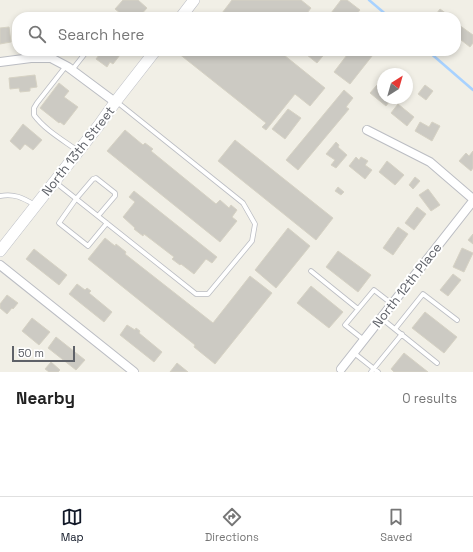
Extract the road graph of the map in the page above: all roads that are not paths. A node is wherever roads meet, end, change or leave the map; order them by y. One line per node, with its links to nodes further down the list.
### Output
1 (194, 0): 2 (main road)
2 (185, 12)
3 (82, 56): 6 (lane)
4 (151, 56): 7 (main road, North 13th Street)
5 (0, 62): 6 (street)
6 (69, 68): 7 (street); 9 (lane)
7 (116, 102): 9 (main road, North 13th Street); 16 (lane)
8 (367, 130): 13 (street)
9 (78, 151): 10 (main road, North 13th Street)
10 (54, 182): 12 (lane); 14 (main road, North 13th Street)
11 (0, 196): 14 (lane)
12 (76, 199): 15 (lane); 15 (lane); 16 (lane)
13 (473, 200): 20 (street, North 12th Place)
14 (36, 205): 17 (main road, North 13th Street)
15 (98, 216): 16 (lane)
16 (107, 223)
17 (0, 251)
18 (0, 265): 31 (street)
19 (311, 272): 21 (lane)
20 (392, 305): 21 (lane); 22 (street, North 12th Place)
21 (358, 309): 26 (lane)
22 (381, 318): 24 (lane); 26 (street, North 12th Place)
23 (457, 320): 24 (lane)
24 (395, 329): 25 (lane)
25 (402, 334): 28 (lane); 30 (lane)
26 (364, 340): 27 (street, North 12th Place)
27 (354, 353): 29 (street, North 12th Place); 30 (lane)
28 (437, 363)
29 (341, 369)
30 (372, 370): 32 (lane)
31 (132, 372)
32 (378, 372)

